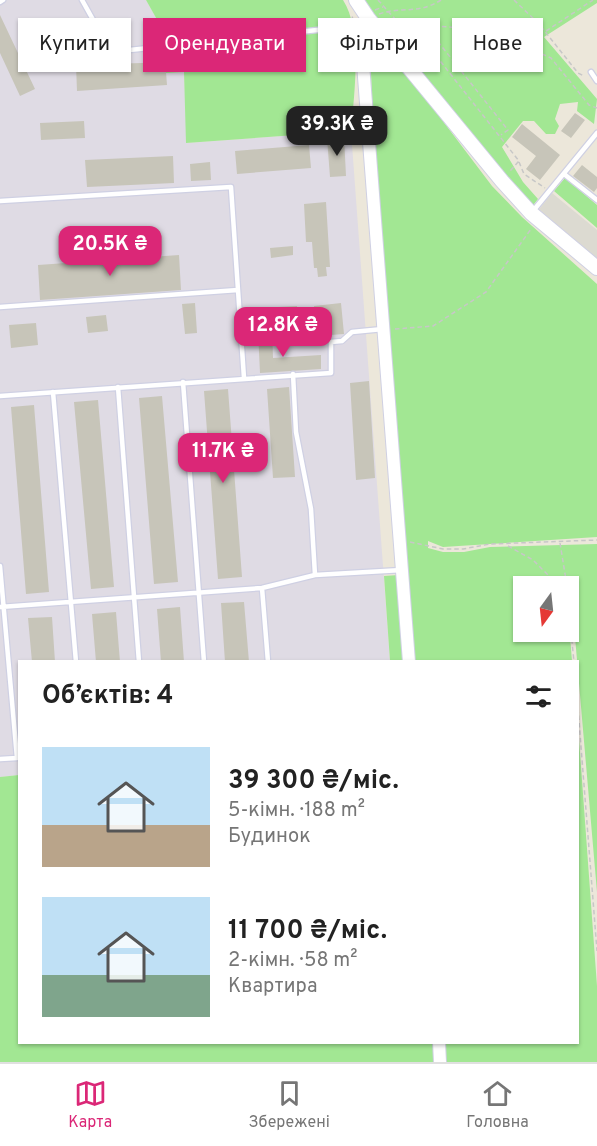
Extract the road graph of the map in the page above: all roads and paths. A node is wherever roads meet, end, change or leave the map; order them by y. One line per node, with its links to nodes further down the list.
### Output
1 (82, 0): 12 (lane)
2 (356, 0): 8 (main road)
3 (378, 0): 7 (path)
4 (441, 0): 7 (path)
5 (514, 0): 13 (path)
6 (593, 0): 13 (path)
7 (387, 11): 9 (path); 10 (path)
8 (364, 18)
9 (374, 18)
10 (394, 18)
11 (440, 26): 20 (path)
12 (318, 28)
13 (545, 32): 18 (path)
14 (440, 45): 22 (path)
15 (440, 61): 22 (path)
16 (364, 72): 33 (street)
17 (409, 72): 25 (main road)
18 (591, 72): 19 (lane)
19 (597, 81)
20 (597, 108)
21 (597, 133): 24 (lane)
22 (500, 136): 23 (path)
23 (519, 161): 25 (path); 26 (path)
24 (564, 174): 26 (lane); 28 (lane)
25 (502, 181): 29 (main road)
26 (550, 191): 29 (lane)
27 (0, 201): 31 (lane)
28 (597, 201)
29 (535, 215): 30 (main road); 33 (path)
30 (597, 268)
31 (238, 290): 32 (lane); 35 (lane)
32 (0, 307)
33 (383, 330): 34 (lane); 41 (street)
34 (293, 374): 35 (lane); 46 (lane)
35 (244, 378): 36 (lane)
36 (183, 382): 37 (lane); 50 (lane)
37 (118, 387): 38 (lane); 51 (lane)
38 (53, 392): 39 (lane); 52 (lane)
39 (0, 396)
40 (597, 540): 42 (path)
41 (399, 541): 43 (path); 45 (street)
42 (560, 542): 43 (path); 48 (path)
43 (507, 546): 47 (path)
44 (0, 566): 53 (lane)
45 (402, 570): 46 (lane); 59 (street)
46 (315, 575): 49 (lane)
47 (549, 576)
48 (565, 576)
49 (262, 588): 50 (lane); 58 (lane)
50 (198, 593): 51 (lane); 57 (lane)
51 (135, 598): 52 (lane); 56 (lane)
52 (71, 602): 53 (lane); 55 (lane)
53 (2, 607): 62 (lane)
54 (572, 642): 60 (path)
55 (76, 660)
56 (139, 660)
57 (204, 660)
58 (268, 660)
59 (409, 660)
60 (574, 660)
61 (579, 721): 64 (path)
62 (18, 758): 63 (lane)
63 (0, 759)
64 (597, 951)
65 (439, 1044): 66 (street)
66 (440, 1062)

